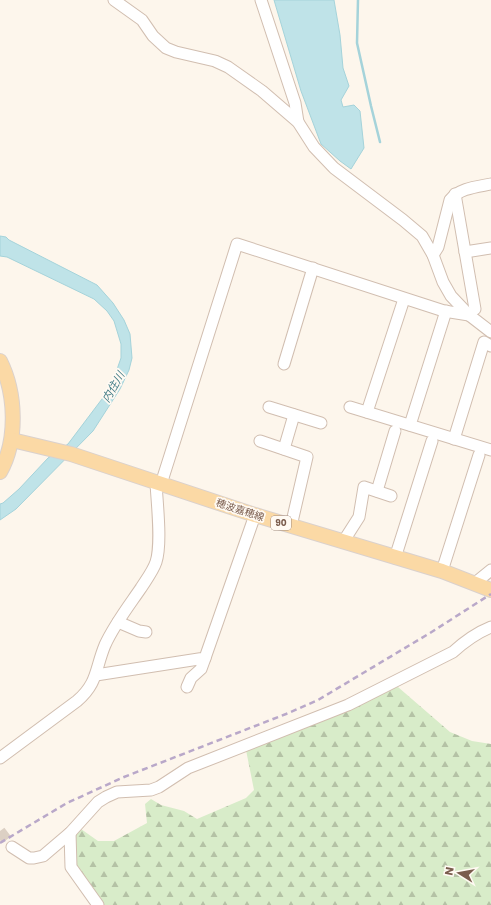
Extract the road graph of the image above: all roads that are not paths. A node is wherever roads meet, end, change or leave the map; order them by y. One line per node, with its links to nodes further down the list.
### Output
1 (114, 0): 3 (street)
2 (261, 0): 3 (street)
3 (298, 122): 8 (street)
4 (491, 184): 5 (street)
5 (455, 194): 7 (street); 8 (street)
6 (491, 248): 7 (street)
7 (465, 252): 12 (street)
8 (433, 255): 12 (street)
9 (313, 268): 10 (street); 16 (street); 32 (street)
10 (404, 299): 11 (street); 19 (street)
11 (446, 311): 12 (street); 22 (street)
12 (472, 312): 13 (street)
13 (491, 332)
14 (491, 346): 24 (street)
15 (0, 361): 25 (main road)
16 (284, 364)
17 (350, 407): 19 (street)
18 (269, 408): 20 (street)
19 (367, 412): 22 (street)
20 (294, 415): 21 (street); 28 (street)
21 (321, 423)
22 (410, 425): 24 (street)
23 (395, 431): 33 (street)
24 (454, 438): 29 (street)
25 (12, 440): 31 (main road); 32 (main road, 穂波嘉穂線 / 90)
26 (260, 441): 28 (street)
27 (432, 441): 38 (street)
28 (284, 449): 36 (street)
29 (491, 450)
30 (479, 455): 40 (street)
31 (0, 472)
32 (158, 484): 35 (main road, 穂波嘉穂線 / 90); 43 (street)
33 (377, 491): 34 (street); 37 (street)
34 (391, 496)
35 (255, 515): 36 (main road, 穂波嘉穂線 / 90); 46 (street)
36 (291, 526): 37 (main road, 穂波嘉穂線 / 90)
37 (343, 542): 38 (main road, 穂波嘉穂線 / 90)
38 (395, 558): 40 (main road, 穂波嘉穂線 / 90)
39 (491, 570): 41 (street)
40 (442, 571): 41 (main road, 穂波嘉穂線 / 90)
41 (474, 583): 42 (main road, 穂波嘉穂線 / 90)
42 (491, 590)
43 (118, 622): 45 (street); 47 (street)
44 (491, 627): 50 (street)
45 (146, 632)
46 (205, 658): 47 (street); 48 (street)
47 (96, 675): 49 (street)
48 (187, 687)
49 (0, 758)
50 (70, 833): 51 (street); 52 (street)
51 (12, 846)
52 (98, 905)

